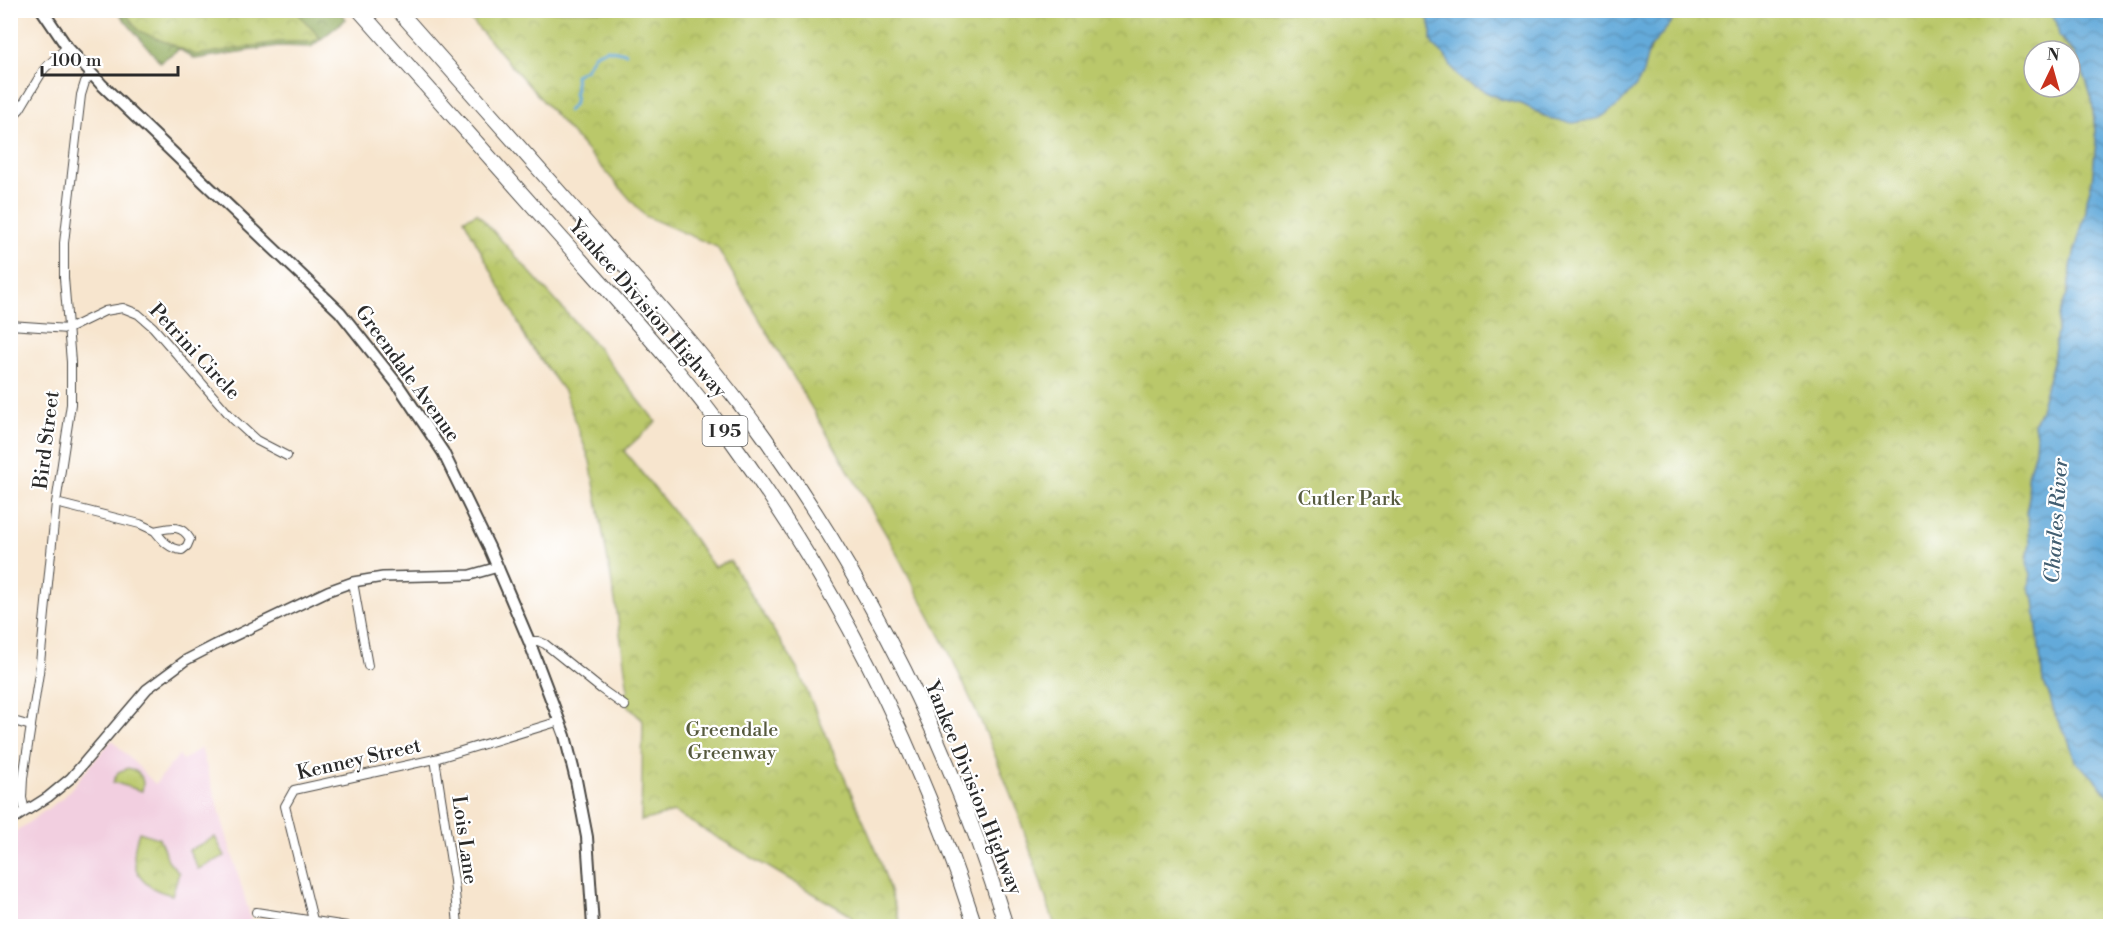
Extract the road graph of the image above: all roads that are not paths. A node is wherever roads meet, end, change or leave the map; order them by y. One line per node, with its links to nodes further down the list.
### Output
1 (42, 10): 4 (main road, Greendale Avenue)
2 (359, 10): 28 (highway, Yankee Division Highway / I 95)
3 (398, 10): 29 (highway, Yankee Division Highway / I 95)
4 (67, 47): 5 (main road, Greendale Avenue); 6 (street)
5 (91, 74): 8 (street, Bird Street); 12 (main road, Greendale Avenue)
6 (10, 119)
7 (10, 325): 8 (street)
8 (68, 329): 9 (street, Petrini Circle); 10 (street, Bird Street)
9 (287, 456)
10 (56, 503): 11 (street); 19 (street, Bird Street)
11 (154, 531)
12 (498, 567): 13 (street); 14 (main road, Greendale Avenue)
13 (353, 582): 15 (street); 21 (street)
14 (529, 641): 16 (street); 18 (main road, Greendale Avenue)
15 (368, 666)
16 (625, 706)
17 (10, 720): 19 (street)
18 (560, 721): 20 (street, Kenney Street); 27 (main road, Greendale Avenue)
19 (31, 726): 21 (street, Bird Street)
20 (435, 759): 24 (street, Kenney Street); 26 (street, Lois Lane)
21 (25, 811): 22 (street)
22 (10, 821)
23 (256, 912): 24 (street)
24 (313, 920): 25 (street)
25 (347, 927)
26 (458, 927)
27 (593, 927)
28 (975, 927)
29 (1006, 927)

